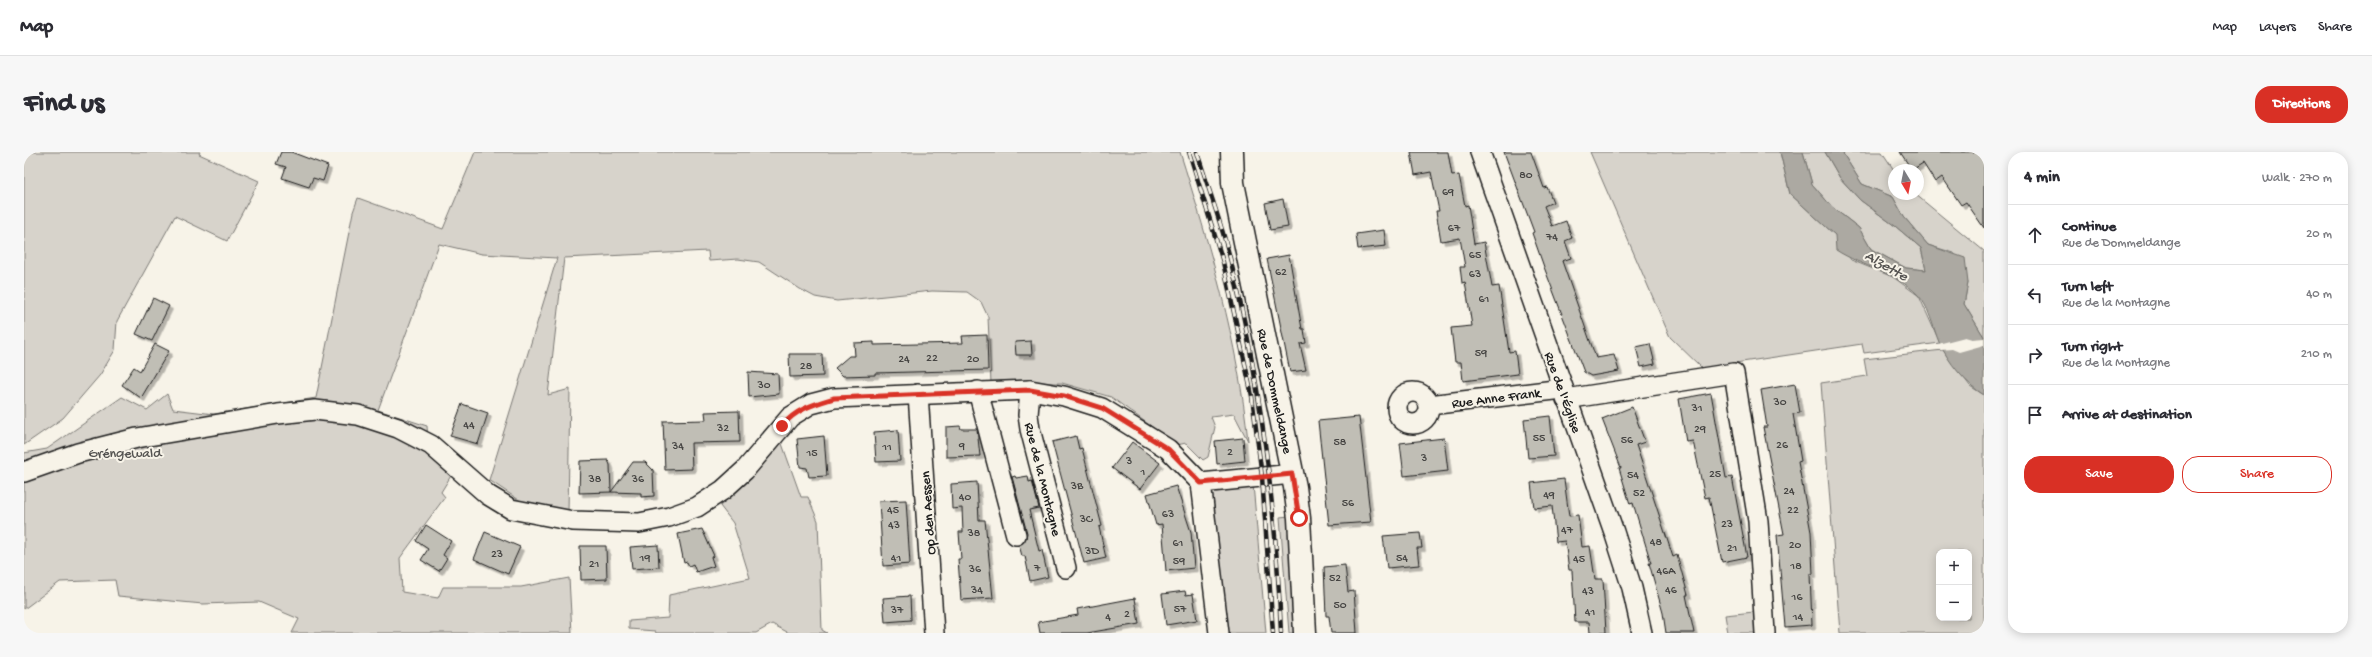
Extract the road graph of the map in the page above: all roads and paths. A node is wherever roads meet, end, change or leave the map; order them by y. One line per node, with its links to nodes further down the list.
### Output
1 (1232, 152): 9 (main road, Rue de Dommeldange)
2 (1480, 152): 6 (street, Rue de l'Église)
3 (1030, 390): 4 (street); 10 (street); 12 (street, Rue de la Montagne)
4 (978, 391): 5 (street); 11 (street)
5 (918, 394): 8 (street); 13 (street, Op den Aessen)
6 (1565, 394): 7 (street, Rue Anne Frank); 16 (street, Rue de l'Église); 17 (street, Rue Anne Frank)
7 (1429, 405)
8 (24, 472)
9 (1292, 474): 10 (street); 15 (main road, Rue de Dommeldange)
10 (1201, 483): 14 (street)
11 (1016, 535)
12 (1066, 568)
13 (934, 633)
14 (1219, 633)
15 (1305, 633)
16 (1642, 633)
17 (1765, 633)

